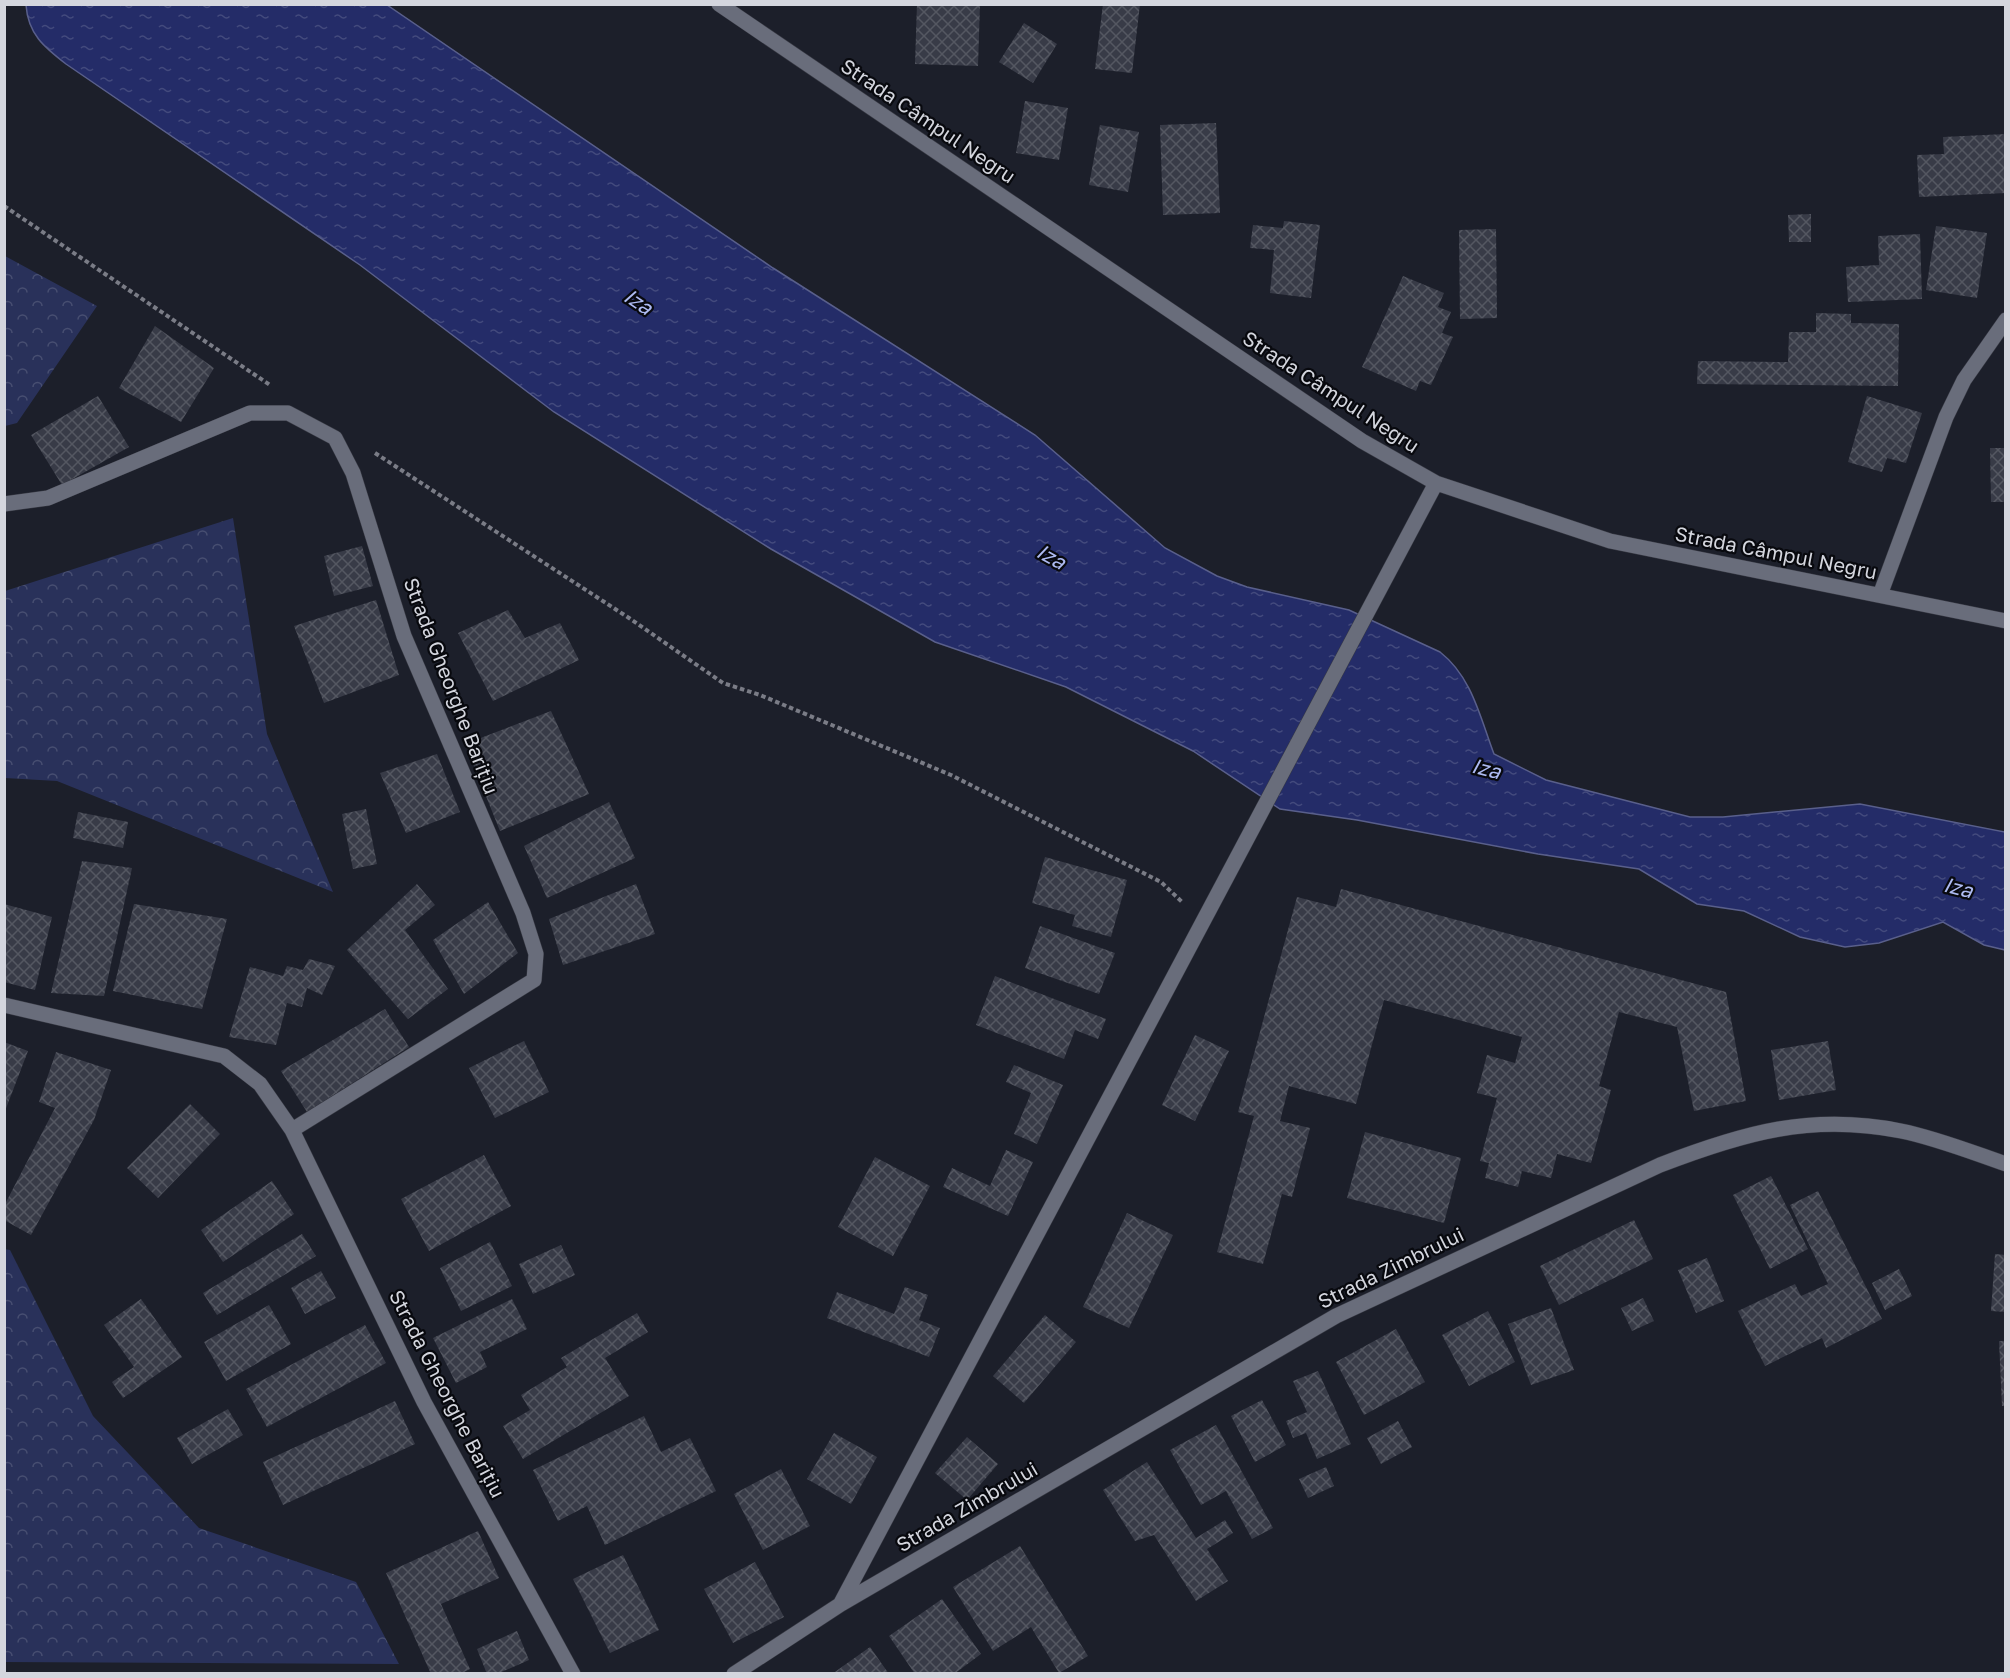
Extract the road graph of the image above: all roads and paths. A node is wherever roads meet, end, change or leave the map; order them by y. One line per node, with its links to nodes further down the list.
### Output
1 (719, 4): 6 (street, Strada Câmpul Negru)
2 (4, 206): 4 (path)
3 (2006, 320): 8 (street)
4 (277, 389)
5 (367, 448): 10 (path)
6 (1436, 483): 8 (street, Strada Câmpul Negru); 10 (street, Strada Zimbrului)
7 (4, 504): 12 (street, Strada Gheorghe Barițiu)
8 (1880, 595): 9 (street, Strada Câmpul Negru)
9 (2006, 621)
10 (1199, 928): 14 (street, Strada Zimbrului)
11 (4, 1005): 12 (street, Strada Gheorghe Barițiu)
12 (292, 1130): 15 (street, Strada Gheorghe Barițiu)
13 (2006, 1164): 14 (street, Strada Zimbrului)
14 (841, 1604): 16 (street, Strada Zimbrului)
15 (573, 1674)
16 (734, 1674)

